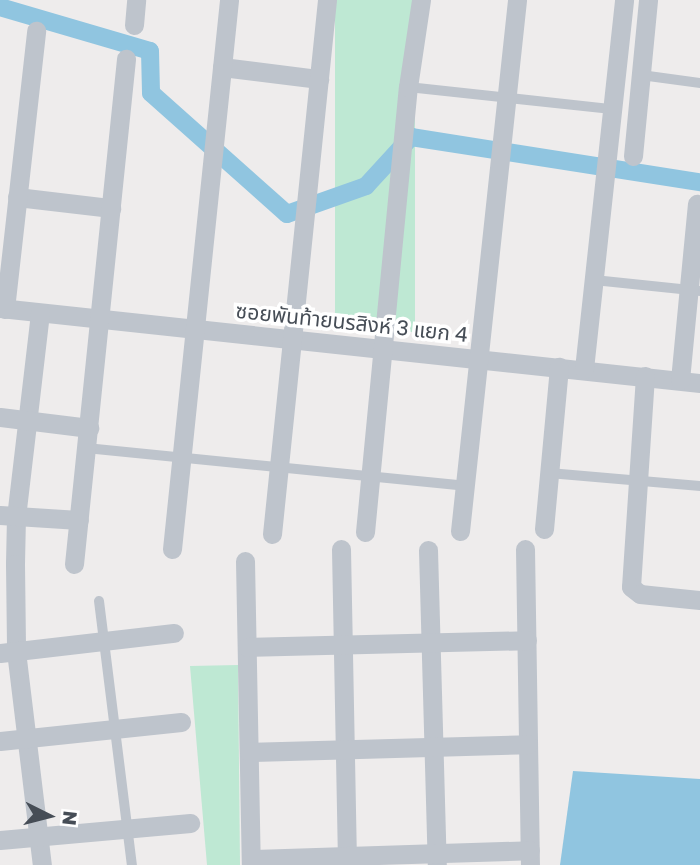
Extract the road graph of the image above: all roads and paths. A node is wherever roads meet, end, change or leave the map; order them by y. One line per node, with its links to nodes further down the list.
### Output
1 (136, 0): 8 (street)
2 (229, 0): 11 (street)
3 (327, 0): 13 (street)
4 (421, 0): 15 (street)
5 (517, 0): 16 (street)
6 (624, 0): 17 (street)
7 (648, 0): 12 (street)
8 (134, 25)
9 (36, 31): 19 (street)
10 (126, 59): 21 (street)
11 (222, 67): 13 (street); 27 (street)
12 (641, 75): 14 (lane); 18 (street)
13 (319, 79): 28 (street)
14 (700, 83)
15 (408, 88): 16 (lane); 29 (street)
16 (508, 98): 17 (lane); 30 (street)
17 (612, 109): 22 (street)
18 (633, 156)
19 (17, 197): 21 (street); 24 (street)
20 (696, 204): 23 (street)
21 (111, 208): 26 (street)
22 (594, 280): 23 (lane); 32 (street)
23 (694, 290): 34 (street)
24 (2, 308): 25 (street, ซอยพันท้ายนรสิงห์ 3 แยก 4)
25 (40, 313): 26 (street, ซอยพันท้ายนรสิงห์ 3 แยก 4); 37 (street)
26 (100, 318): 27 (street, ซอยพันท้ายนรสิงห์ 3 แยก 4); 38 (street)
27 (195, 329): 28 (street, ซอยพันท้ายนรสิงห์ 3 แยก 4); 40 (street)
28 (292, 339): 29 (street, ซอยพันท้ายนรสิงห์ 3 แยก 4); 41 (street)
29 (384, 348): 30 (street, ซอยพันท้ายนรสิงห์ 3 แยก 4); 43 (street)
30 (478, 358): 31 (street, ซอยพันท้ายนรสิงห์ 3 แยก 4); 45 (street)
31 (559, 367): 32 (street, ซอยพันท้ายนรสิงห์ 3 แยก 4); 42 (street)
32 (584, 369): 33 (street, ซอยพันท้ายนรสิงห์ 3 แยก 4)
33 (645, 376): 34 (street, ซอยพันท้ายนรสิงห์ 3 แยก 4); 44 (street)
34 (680, 380): 35 (street, ซอยพันท้ายนรสิงห์ 3 แยก 4)
35 (700, 383)
36 (0, 418): 37 (street)
37 (27, 421): 38 (street); 47 (street)
38 (89, 428): 39 (street)
39 (86, 448): 40 (lane); 48 (street)
40 (182, 456): 41 (lane); 53 (street)
41 (279, 467): 43 (lane); 52 (street)
42 (549, 474): 44 (lane); 49 (street)
43 (371, 477): 45 (lane); 51 (street)
44 (637, 481): 46 (lane); 59 (street)
45 (465, 486): 50 (street)
46 (700, 486)
47 (8, 515): 48 (street); 67 (street)
48 (79, 520): 58 (street)
49 (544, 529)
50 (460, 531)
51 (365, 532)
52 (272, 534)
53 (172, 549)
54 (341, 549): 65 (street)
55 (525, 549): 62 (street)
56 (428, 550): 64 (street)
57 (246, 561): 66 (street)
58 (74, 564)
59 (700, 600)
60 (99, 601): 63 (lane)
61 (174, 633): 63 (street)
62 (527, 640): 64 (street); 72 (street)
63 (107, 641): 67 (street); 69 (lane)
64 (431, 642): 65 (street); 73 (street)
65 (343, 644): 66 (street); 74 (street)
66 (247, 646): 75 (street)
67 (8, 652): 70 (street)
68 (181, 722): 69 (street)
69 (117, 729): 70 (street); 77 (lane)
70 (25, 739): 71 (street); 78 (street)
71 (0, 741)
72 (528, 744): 73 (street); 80 (street)
73 (433, 747): 74 (street); 81 (street)
74 (345, 750): 75 (street); 82 (street)
75 (249, 752): 83 (street)
76 (190, 823): 77 (street)
77 (129, 828): 78 (street); 85 (lane)
78 (38, 837): 79 (street); 84 (street)
79 (0, 840)
80 (530, 857): 81 (street)
81 (436, 859): 82 (street)
82 (347, 861): 83 (street)
83 (251, 862)
84 (42, 865)
85 (132, 865)

